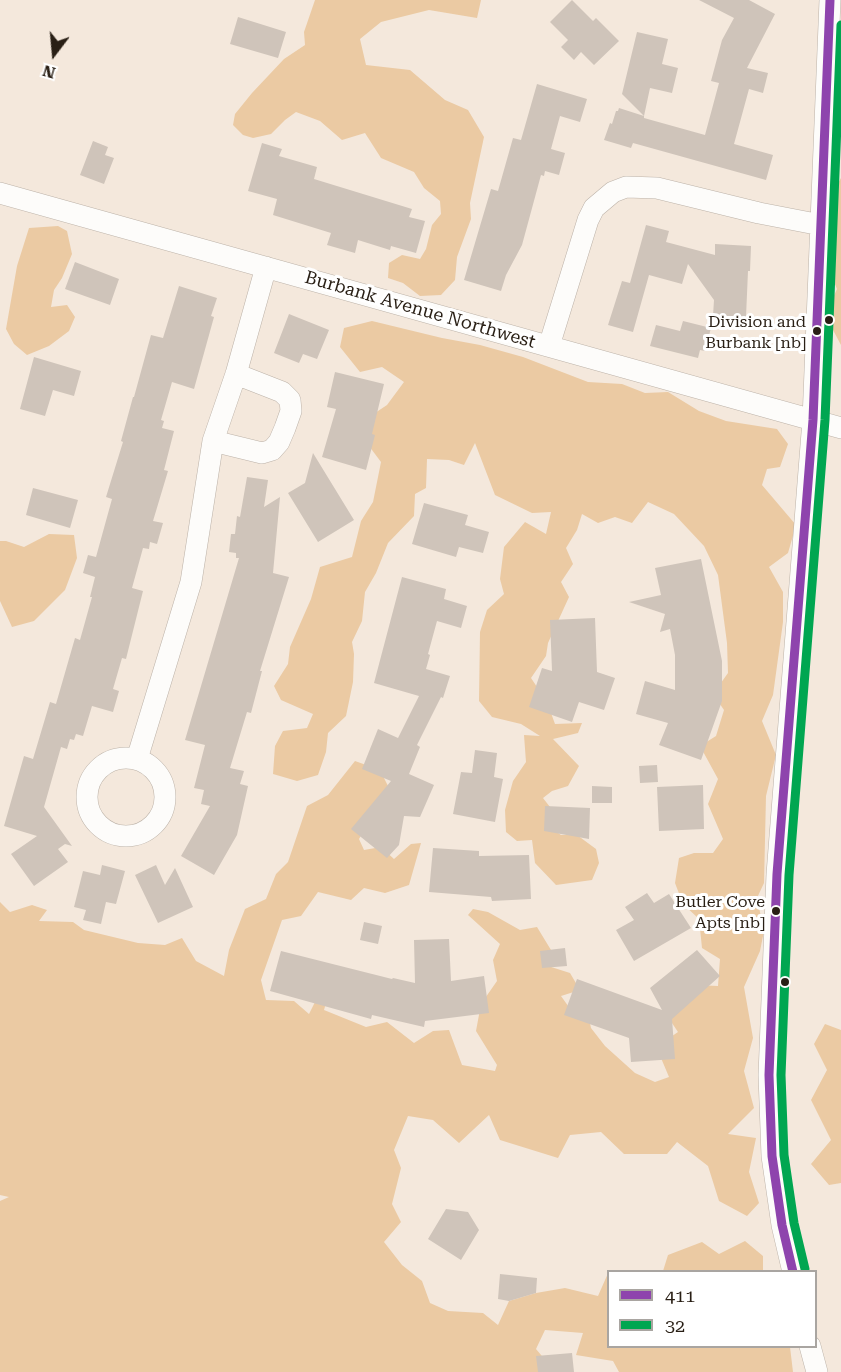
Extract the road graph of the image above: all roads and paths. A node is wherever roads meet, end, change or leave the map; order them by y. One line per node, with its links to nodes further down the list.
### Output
1 (830, 0): 3 (street)
2 (0, 192): 4 (street, Burbank Avenue Northwest)
3 (821, 225): 5 (street); 7 (street)
4 (266, 267): 5 (street, Burbank Avenue Northwest); 6 (street)
5 (549, 346): 7 (street, Burbank Avenue Northwest)
6 (236, 374): 9 (street); 9 (street)
7 (813, 420): 8 (street, Burbank Avenue Northwest); 11 (street)
8 (841, 428)
9 (213, 441): 10 (street)
10 (138, 759)
11 (793, 1270)
12 (810, 1348): 13 (street)
13 (817, 1372)

